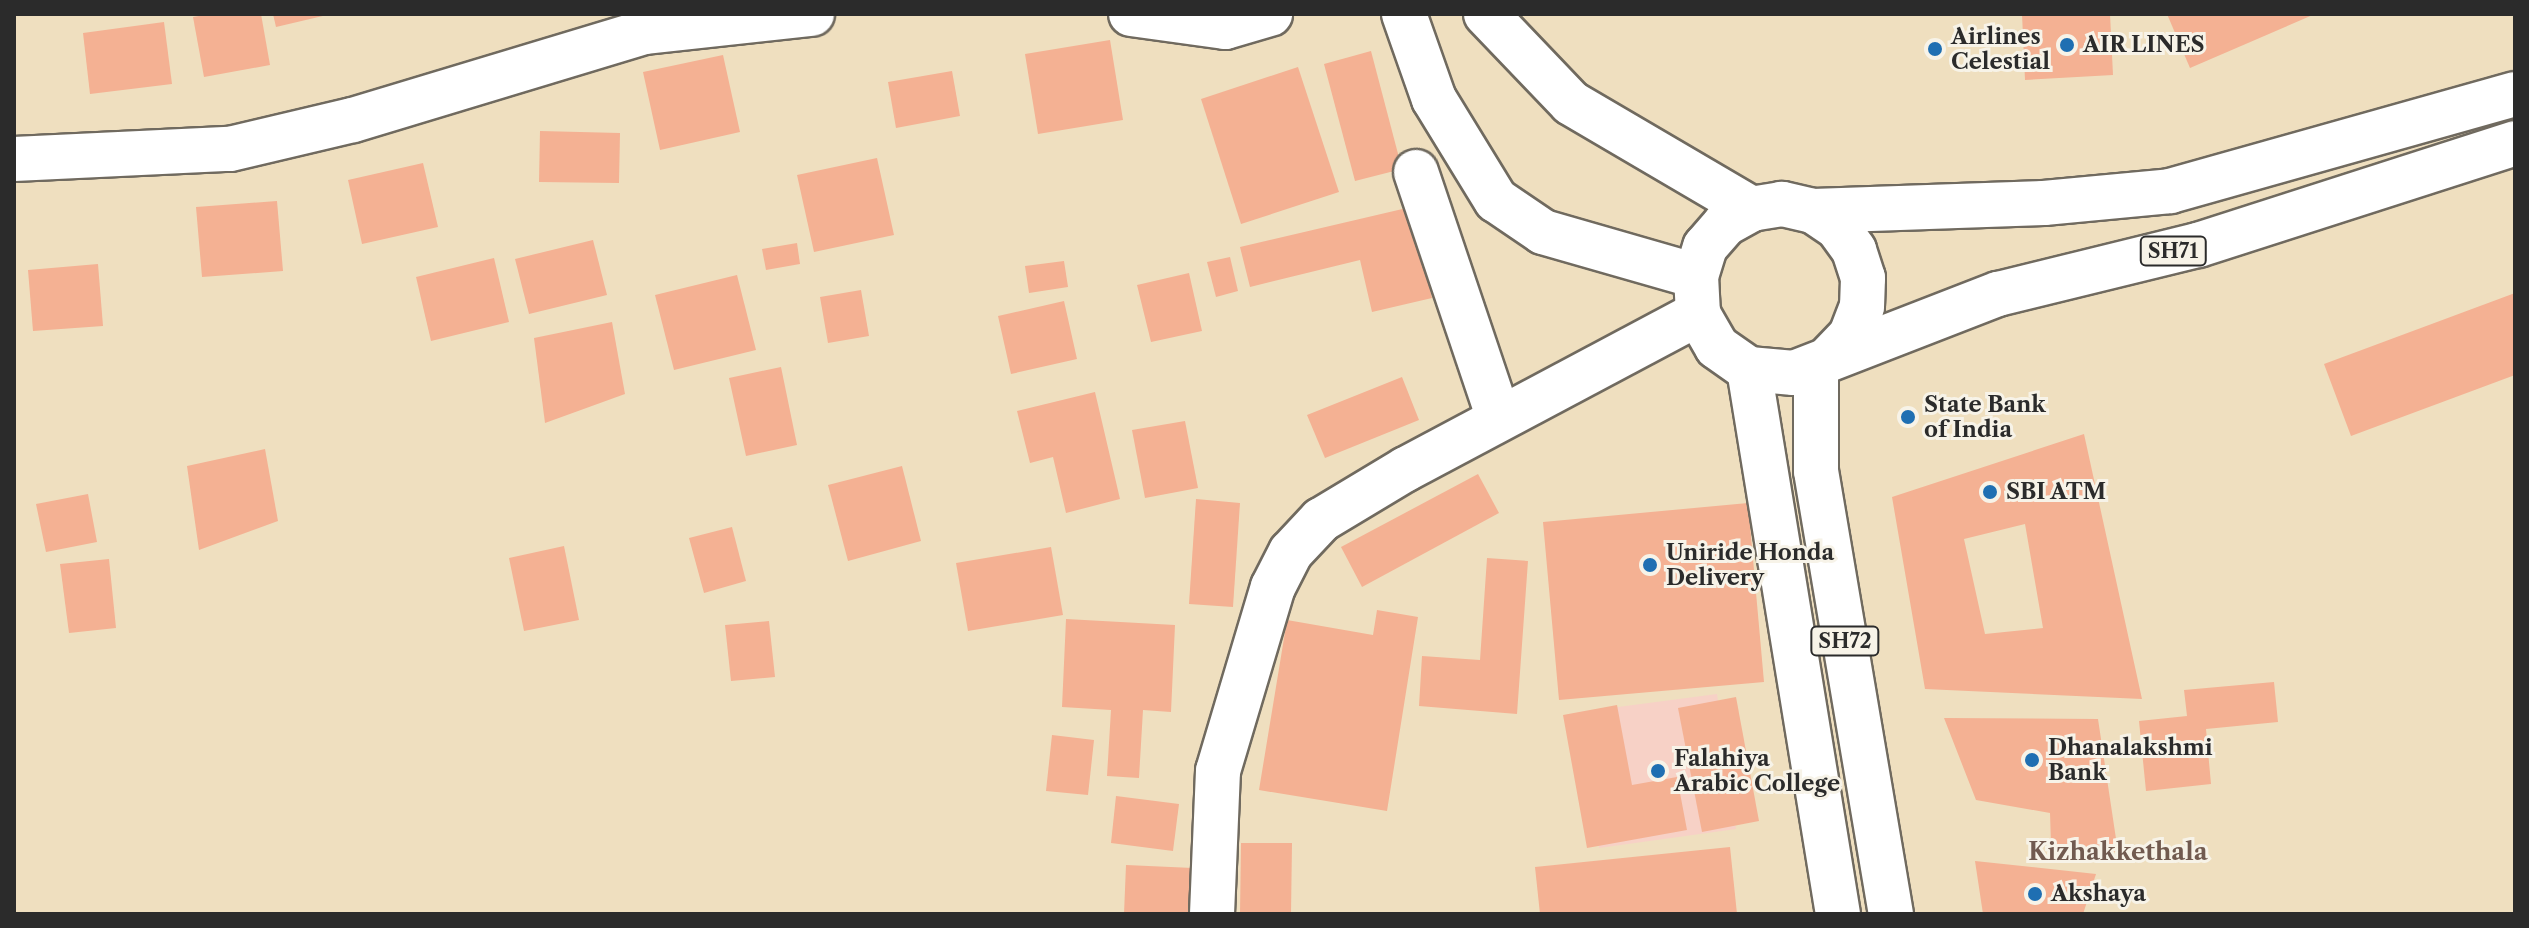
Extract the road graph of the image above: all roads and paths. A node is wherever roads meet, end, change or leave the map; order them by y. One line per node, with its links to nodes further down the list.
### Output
1 (812, 14): 8 (main road)
2 (1131, 14): 3 (main road)
3 (1270, 14)
4 (1404, 14): 12 (main road)
5 (1486, 14): 10 (main road)
6 (2515, 94): 11 (main road)
7 (2515, 143): 13 (main road, SH71)
8 (14, 159)
9 (1416, 172): 15 (main road)
10 (1752, 209): 11 (main road); 12 (main road)
11 (1813, 211): 13 (main road)
12 (1697, 295): 14 (main road); 15 (main road)
13 (1824, 361): 14 (main road, SH71); 18 (main road, SH72)
14 (1749, 369): 17 (main road, SH72)
15 (1498, 415): 16 (main road)
16 (1212, 914)
17 (1838, 914)
18 (1891, 914)

